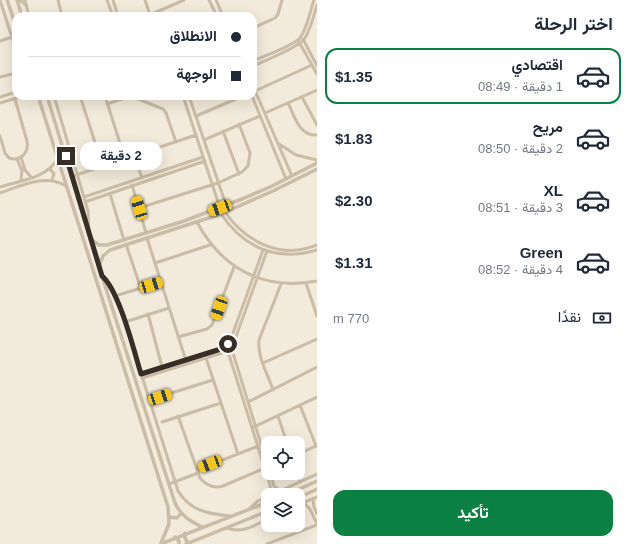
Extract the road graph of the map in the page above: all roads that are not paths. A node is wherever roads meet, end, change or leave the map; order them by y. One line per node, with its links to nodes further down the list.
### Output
1 (0, 0): 29 (street)
2 (7, 0): 27 (street)
3 (17, 0): 18 (street)
4 (20, 0): 16 (street)
5 (25, 0): 16 (street)
6 (58, 0): 20 (street)
7 (107, 0): 21 (street)
8 (113, 0): 22 (street)
9 (145, 0): 23 (street)
10 (184, 0): 15 (street)
11 (209, 0): 25 (street)
12 (216, 0): 26 (street)
13 (282, 0): 28 (street)
14 (314, 0): 30 (street)
15 (178, 1): 24 (street)
16 (26, 5): 19 (street)
17 (317, 5): 32 (street)
18 (21, 12)
19 (28, 12)
20 (61, 12)
21 (112, 12)
22 (117, 12)
23 (148, 12)
24 (157, 12)
25 (214, 12)
26 (220, 12)
27 (12, 14)
28 (257, 26)
29 (12, 35)
30 (301, 36): 32 (street); 34 (street)
31 (12, 38): 33 (street)
32 (303, 40): 34 (street); 38 (street)
33 (0, 41)
34 (299, 42): 35 (street); 36 (street); 37 (street)
35 (257, 59)
36 (257, 64)
37 (312, 66): 40 (street); 42 (street)
38 (317, 66)
39 (12, 74): 41 (street)
40 (317, 74)
41 (0, 77)
42 (257, 90)
43 (317, 90): 47 (street)
44 (12, 93): 46 (street)
45 (257, 95): 64 (street)
46 (0, 97)
47 (302, 97): 62 (street); 68 (street)
48 (12, 100): 61 (street)
49 (15, 100): 78 (street)
50 (39, 100): 80 (street)
51 (48, 100): 76 (street)
52 (55, 100): 91 (street)
53 (81, 100): 85 (street)
54 (106, 100): 63 (street)
55 (119, 100): 63 (street)
56 (140, 100): 74 (street)
57 (184, 100): 70 (street)
58 (190, 100): 65 (street)
59 (234, 100): 65 (street)
60 (254, 100): 66 (street)
61 (0, 103)
62 (288, 103): 64 (street); 71 (street)
63 (107, 104): 82 (street)
64 (265, 113): 75 (street)
65 (196, 116): 73 (street)
66 (260, 116): 67 (street); 89 (street)
67 (239, 124): 69 (street); 90 (street)
68 (317, 125)
69 (223, 131): 73 (street); 90 (street)
70 (196, 135): 74 (street); 79 (street)
71 (317, 135)
72 (0, 136): 81 (street)
73 (204, 140): 100 (street)
74 (176, 142): 77 (street)
75 (278, 142): 84 (street); 87 (street)
76 (66, 156): 80 (street); 92 (street)
77 (134, 156): 82 (street); 95 (street)
78 (21, 157): 81 (street); 94 (street)
79 (203, 157): 83 (street); 95 (street)
80 (58, 158): 86 (street); 102 (street)
81 (17, 159): 97 (street)
82 (125, 159): 85 (street)
83 (205, 161): 101 (street); 103 (street)
84 (317, 161): 93 (street)
85 (103, 167): 91 (street)
86 (50, 169): 94 (street); 98 (street)
87 (289, 169): 89 (street); 93 (street)
88 (317, 170): 112 (street)
89 (283, 172): 96 (street)
90 (239, 174): 100 (street)
91 (77, 175): 92 (street); 107 (street)
92 (72, 176): 117 (street)
93 (292, 176): 96 (street)
94 (31, 177): 97 (street)
95 (142, 178): 99 (street)
96 (286, 179): 109 (street)
97 (21, 180): 104 (street)
98 (52, 180): 102 (street); 105 (street)
99 (131, 181): 103 (street); 107 (street)
100 (218, 183): 101 (street); 109 (street)
101 (212, 185): 110 (street); 111 (street)
102 (66, 186): 154 (street)
103 (132, 186): 106 (street); 110 (street)
104 (0, 187)
105 (0, 192)
106 (110, 194): 108 (street); 121 (street)
107 (84, 197): 108 (street)
108 (85, 202): 117 (street)
109 (226, 205): 111 (street)
110 (139, 208): 118 (street)
111 (220, 208): 113 (street)
112 (223, 213): 115 (street); 125 (street); 127 (street)
113 (204, 214): 114 (street); 115 (street)
114 (197, 216): 116 (street); 118 (street)
115 (206, 219): 116 (street)
116 (198, 222): 120 (street); 124 (street)
117 (89, 230): 119 (street)
118 (146, 232): 121 (street)
119 (91, 238): 123 (street); 131 (street)
120 (147, 238): 122 (street); 130 (street)
121 (124, 240): 123 (street)
122 (126, 244): 126 (street); 139 (street)
123 (107, 245): 126 (street)
124 (210, 245): 130 (street); 132 (street)
125 (317, 245)
126 (110, 250): 131 (street)
127 (263, 250): 129 (street); 134 (street)
128 (317, 250): 129 (street)
129 (267, 251): 134 (street)
130 (155, 263): 136 (street)
131 (99, 267): 133 (street)
132 (234, 267): 134 (street); 145 (street)
133 (102, 276): 140 (street); 151 (street)
134 (255, 277): 138 (street); 147 (street)
135 (317, 281): 137 (street)
136 (161, 282): 139 (street); 141 (street)
137 (306, 283): 138 (street); 143 (street)
138 (282, 284): 153 (street)
139 (141, 288): 140 (street)
140 (115, 296): 144 (street)
141 (169, 308): 142 (street); 145 (street)
142 (148, 314): 144 (street); 155 (street)
143 (317, 316)
144 (125, 322): 157 (street)
145 (178, 337): 152 (street)
146 (317, 339): 153 (street)
147 (231, 345): 148 (street); 149 (street)
148 (224, 350): 149 (street); 150 (street); 152 (street)
149 (231, 354): 162 (street); 168 (street)
150 (206, 358): 152 (street); 158 (street)
151 (130, 362): 154 (street); 182 (street)
152 (186, 362): 155 (street); 157 (street)
153 (263, 363): 159 (street)
154 (123, 364): 200 (street)
155 (162, 367): 157 (street)
156 (317, 367): 159 (street)
157 (142, 376): 161 (street)
158 (213, 380): 161 (street); 163 (street)
159 (273, 390): 162 (street)
160 (317, 397): 164 (street)
161 (149, 400): 180 (street)
162 (248, 402): 168 (street)
163 (221, 403): 165 (street); 174 (street)
164 (300, 405): 166 (street); 171 (street)
165 (178, 416): 167 (street); 177 (street)
166 (278, 416): 168 (street); 169 (street)
167 (162, 422)
168 (254, 427): 170 (street); 172 (street)
169 (285, 436)
170 (258, 446): 174 (street); 175 (street)
171 (316, 446): 173 (street)
172 (261, 451)
173 (305, 451)
174 (238, 454): 177 (street)
175 (261, 454)
176 (261, 470): 177 (street)
177 (197, 471): 180 (street)
178 (317, 474): 181 (street)
179 (317, 481): 184 (street)
180 (175, 482): 182 (street); 199 (street)
181 (300, 482): 183 (street)
182 (169, 484): 196 (street)
183 (287, 488)
184 (302, 488)
185 (317, 489): 186 (street)
186 (305, 495)
187 (317, 496): 188 (street)
188 (313, 498): 190 (street); 193 (street)
189 (261, 500): 194 (street)
190 (305, 502)
191 (261, 504): 194 (street)
192 (305, 504): 195 (street)
193 (314, 507): 195 (street); 198 (street)
194 (250, 508): 199 (street)
195 (310, 509): 201 (street)
196 (181, 513): 200 (street); 204 (street)
197 (261, 514): 205 (street)
198 (317, 514)
199 (230, 516): 204 (street)
200 (169, 517): 209 (street)
201 (316, 518): 203 (street)
202 (261, 522): 205 (street)
203 (317, 524): 213 (street)
204 (202, 527): 206 (street)
205 (227, 528): 208 (street)
206 (185, 534): 207 (street); 211 (street)
207 (176, 538): 209 (street); 210 (street)
208 (199, 539): 211 (street); 212 (street)
209 (161, 544)
210 (180, 544)
211 (187, 544)
212 (196, 544)
213 (267, 544)

